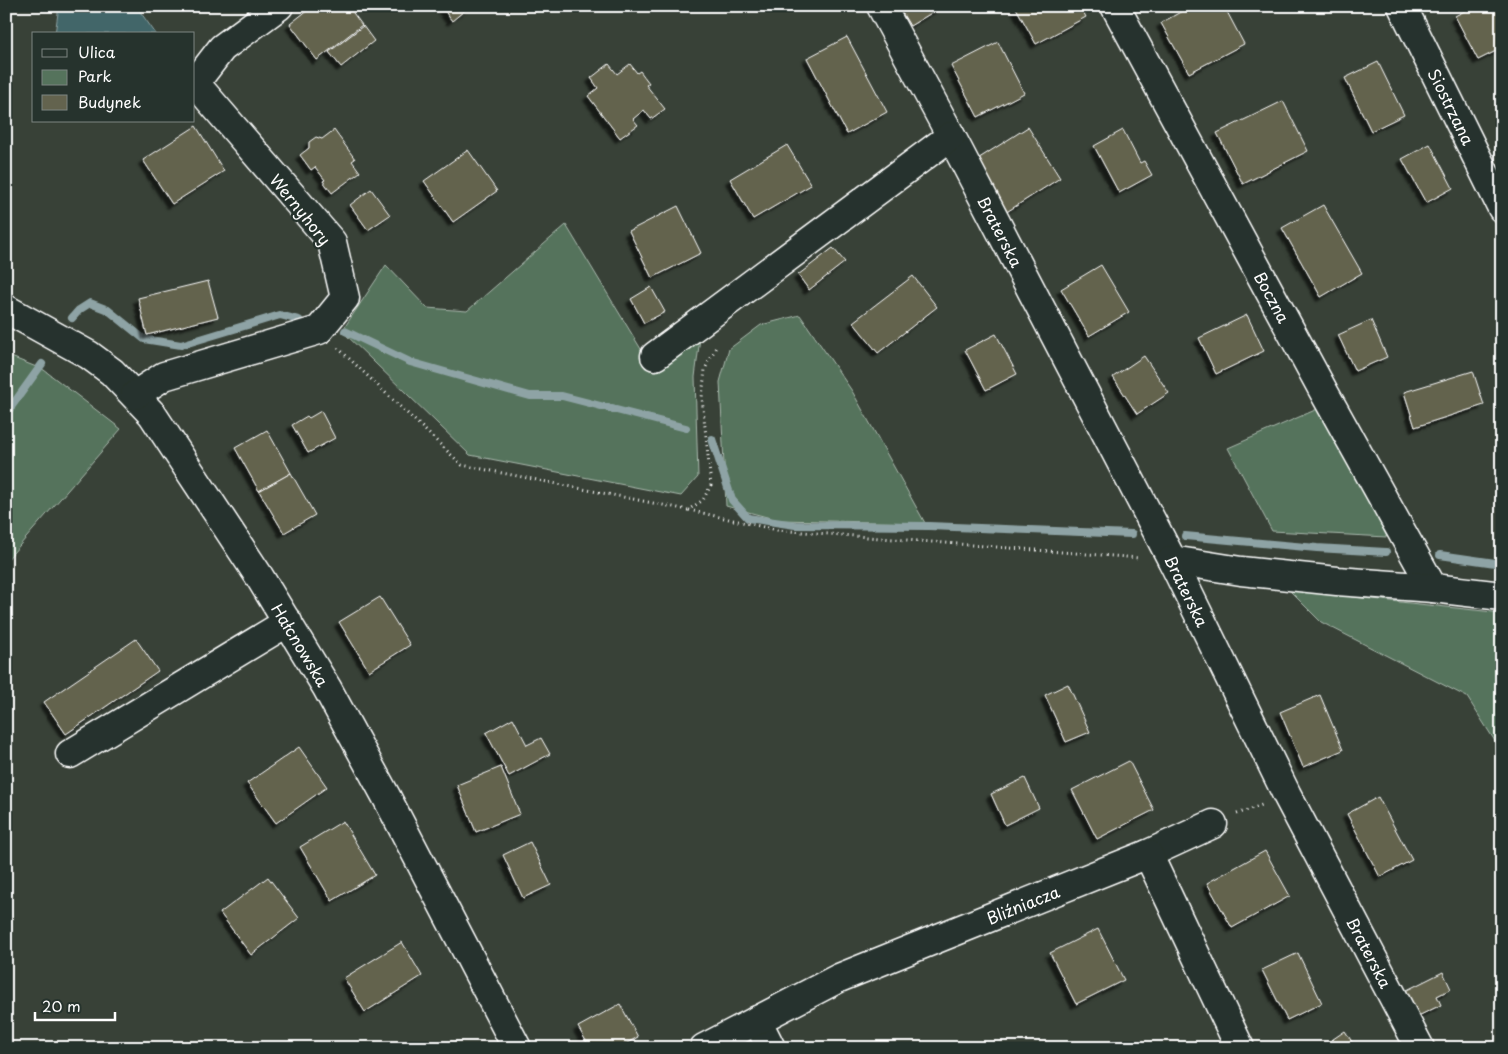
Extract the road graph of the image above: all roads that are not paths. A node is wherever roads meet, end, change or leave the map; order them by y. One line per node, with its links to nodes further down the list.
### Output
1 (278, 6): 9 (street, Wernyhory)
2 (881, 6): 5 (street, Braterska)
3 (1115, 6): 11 (street, Boczna)
4 (1402, 6): 6 (street, Siostrzana)
5 (951, 136): 8 (street); 10 (street, Braterska)
6 (1502, 208)
7 (6, 309): 9 (street, Hałcnowska)
8 (655, 356)
9 (135, 395): 13 (street, Hałcnowska)
10 (1172, 560): 11 (street); 22 (street, Braterska)
11 (1433, 588): 12 (street)
12 (1502, 596)
13 (288, 622): 14 (street); 18 (street, Hałcnowska)
14 (70, 754)
15 (1214, 824): 16 (street, Bliźniacza)
16 (1148, 854): 17 (street, Bliźniacza); 21 (street)
17 (757, 1020): 19 (street, Bliźniacza); 20 (street)
18 (517, 1048)
19 (704, 1048)
20 (772, 1048)
21 (1240, 1048)
22 (1420, 1048)

